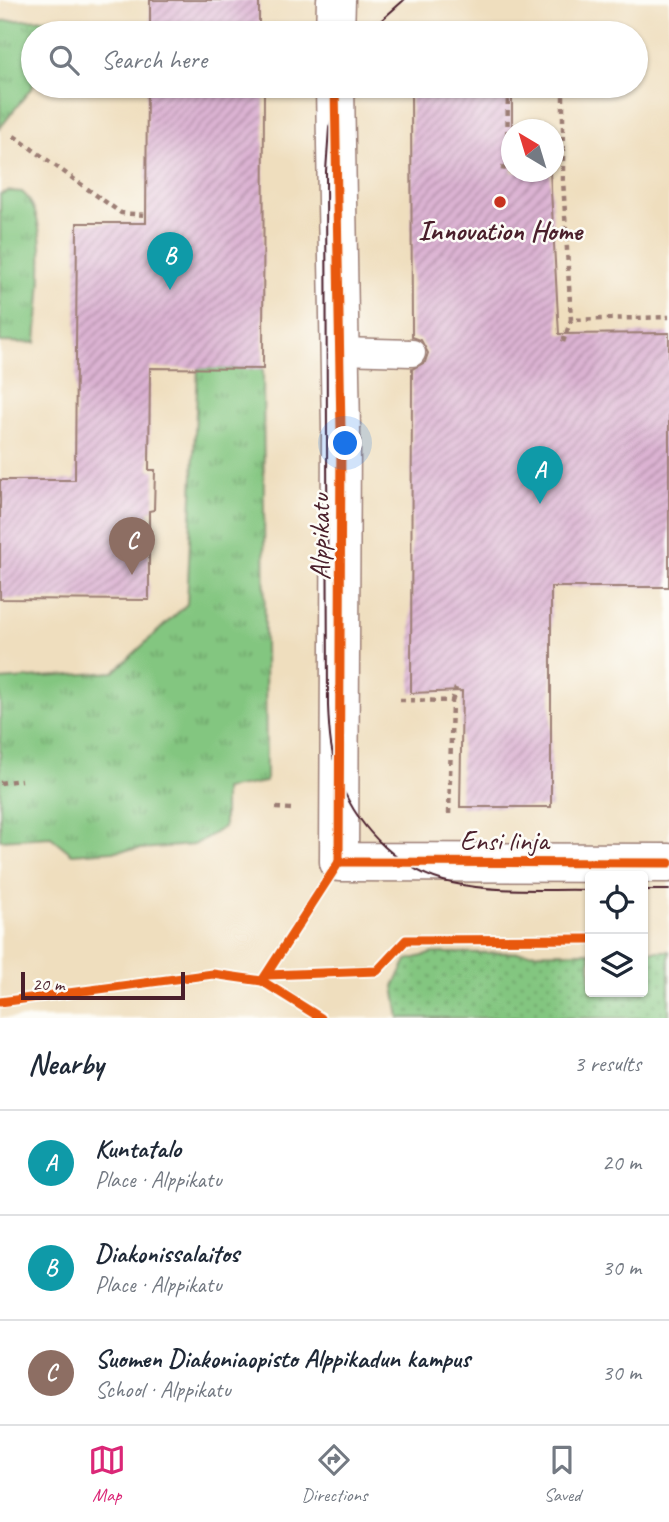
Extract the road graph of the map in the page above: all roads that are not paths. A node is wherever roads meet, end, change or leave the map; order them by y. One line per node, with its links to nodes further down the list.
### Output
1 (335, 0): 2 (street)
2 (335, 21)
3 (335, 98): 4 (street, Alppikatu)
4 (340, 351): 5 (lane); 6 (street, Alppikatu)
5 (412, 353)
6 (339, 862): 7 (street, Ensi linja)
7 (669, 863)

